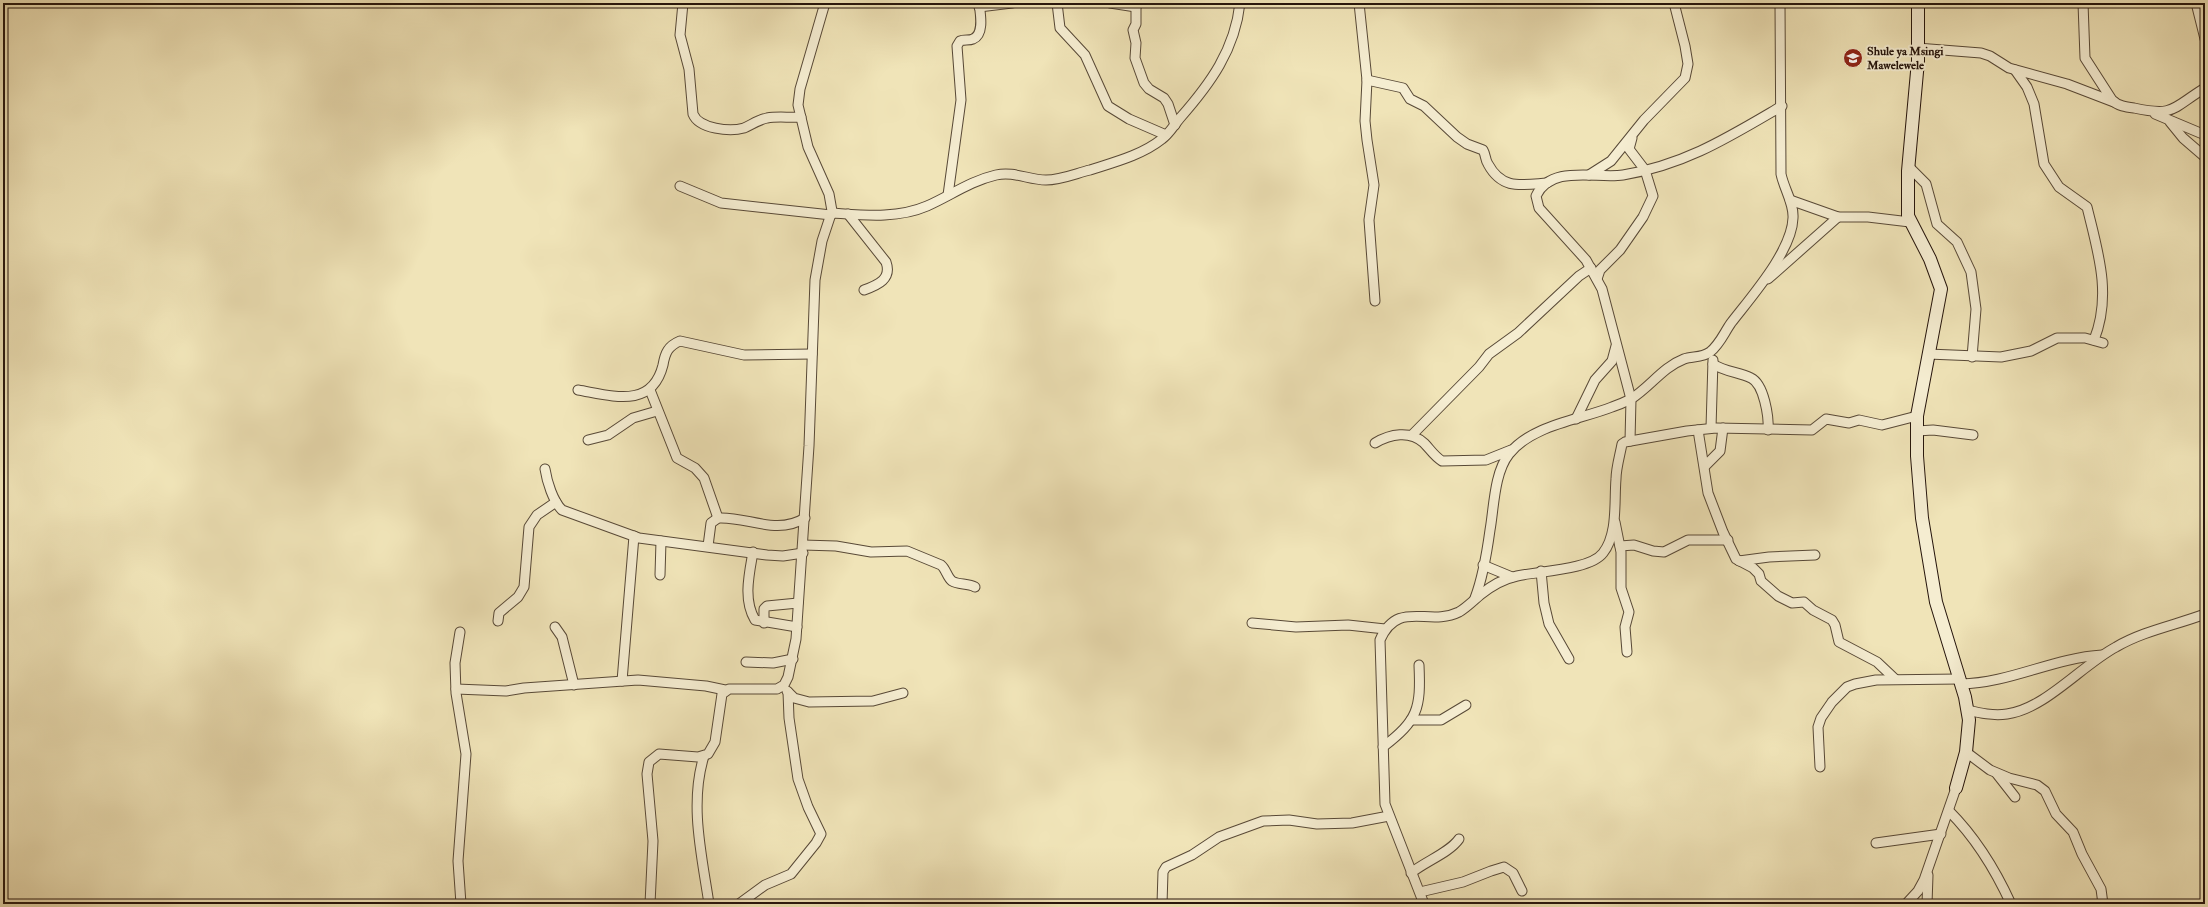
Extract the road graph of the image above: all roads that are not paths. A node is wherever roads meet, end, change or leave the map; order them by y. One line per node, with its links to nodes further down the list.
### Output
1 (684, 3): 23 (street)
2 (826, 3): 23 (street)
3 (1012, 3): 13 (street)
4 (1057, 3): 26 (street)
5 (1110, 3): 14 (street)
6 (1240, 3): 25 (street)
7 (1359, 3): 18 (street)
8 (1674, 3): 28 (street)
9 (1780, 3): 21 (street)
10 (1918, 3): 16 (street)
11 (2083, 3): 20 (street)
12 (2196, 3): 15 (street)
13 (979, 5): 35 (street)
14 (1136, 5): 25 (street)
15 (2205, 39)
16 (1917, 48): 17 (street); 30 (street)
17 (2015, 70): 20 (street); 46 (street)
18 (1367, 80): 33 (street); 45 (street)
19 (2205, 88): 22 (street)
20 (2114, 102): 22 (street)
21 (1782, 106): 31 (street); 36 (street)
22 (2152, 112): 24 (street)
23 (801, 117): 37 (street)
24 (2170, 120): 27 (street); 29 (street)
25 (1175, 125): 26 (street)
26 (1166, 135): 35 (street)
27 (2205, 135)
28 (1632, 137): 31 (street); 32 (street)
29 (2205, 157)
30 (1909, 167): 40 (street); 52 (street)
31 (1645, 170): 32 (street); 42 (street)
32 (1588, 176): 33 (street)
33 (1548, 183): 41 (street)
34 (680, 186): 37 (street)
35 (948, 195): 38 (street)
36 (1790, 200): 39 (street); 43 (street)
37 (831, 214): 38 (street); 50 (street)
38 (848, 214): 44 (street)
39 (1838, 217): 40 (street); 43 (street)
40 (1910, 222): 51 (street)
41 (1591, 268): 42 (street); 65 (street)
42 (1596, 279): 47 (street)
43 (1763, 283): 49 (street)
44 (864, 290)
45 (1375, 301)
46 (2094, 340): 48 (street); 52 (street)
47 (1616, 342): 56 (street); 59 (street)
48 (2103, 343)
49 (1715, 348): 53 (street); 56 (street)
50 (812, 354): 55 (street); 75 (street)
51 (1928, 354): 52 (street); 58 (street)
52 (1972, 357)
53 (1713, 364): 60 (street); 63 (street)
54 (578, 390): 55 (street)
55 (650, 390): 57 (street)
56 (1631, 399): 59 (street); 68 (street)
57 (657, 411): 67 (street); 74 (street)
58 (1917, 416): 63 (street); 64 (street)
59 (1576, 419): 70 (street)
60 (1711, 428): 61 (street); 62 (street)
61 (1723, 428): 63 (street); 71 (street)
62 (1698, 430): 68 (street); 71 (street)
63 (1768, 430)
64 (1917, 431): 66 (street); 109 (street)
65 (1412, 435): 69 (street); 70 (street)
66 (1973, 436)
67 (588, 440)
68 (1630, 441): 76 (street)
69 (1375, 443)
70 (1516, 448): 86 (street)
71 (1705, 466): 78 (street)
72 (545, 469): 73 (street)
73 (556, 502): 77 (street); 94 (street)
74 (718, 518): 75 (street); 80 (street)
75 (805, 518): 82 (street)
76 (1615, 520): 81 (street); 87 (street)
77 (634, 536): 79 (street); 108 (street)
78 (1728, 540): 81 (street); 85 (street)
79 (660, 541): 80 (street); 88 (street)
80 (708, 546): 83 (street)
81 (1620, 546): 101 (street)
82 (803, 549): 83 (street); 90 (street); 92 (street)
83 (753, 552): 95 (street)
84 (1814, 554): 85 (street)
85 (1739, 561): 107 (street)
86 (1483, 565): 89 (street); 91 (street)
87 (1541, 571): 89 (street); 104 (street)
88 (660, 575)
89 (1512, 577): 91 (street)
90 (974, 587)
91 (1474, 600): 99 (street)
92 (798, 603): 95 (street); 98 (street)
93 (2205, 614): 102 (street)
94 (498, 621)
95 (764, 622): 98 (street)
96 (1252, 623): 99 (street)
97 (556, 627): 110 (street)
98 (797, 627): 103 (street)
99 (1385, 629): 118 (street)
100 (460, 632): 111 (street)
101 (1627, 652)
102 (2104, 654): 109 (street); 116 (street)
103 (793, 659): 105 (street); 112 (street)
104 (1569, 660)
105 (746, 662)
106 (1419, 665): 117 (street)
107 (1896, 679): 109 (street); 121 (street)
108 (622, 681): 110 (street); 113 (street)
109 (1960, 682): 116 (street)
110 (574, 685): 111 (street)
111 (456, 689): 135 (street)
112 (786, 689): 113 (street); 114 (street); 138 (street)
113 (725, 690): 120 (street)
114 (903, 693)
115 (1466, 705): 117 (street)
116 (1967, 710): 119 (street)
117 (1411, 720): 118 (street)
118 (1383, 747): 126 (street)
119 (1966, 752): 122 (street); 123 (street)
120 (704, 756): 136 (street); 137 (street)
121 (1820, 767)
122 (1996, 772): 124 (street); 143 (street)
123 (1956, 788): 125 (street)
124 (2015, 797)
125 (1949, 811): 127 (street); 142 (street)
126 (1389, 816): 131 (street); 139 (street)
127 (1941, 834): 129 (street); 130 (street)
128 (1459, 839): 131 (street)
129 (1876, 843)
130 (1928, 872): 134 (street); 141 (street)
131 (1411, 873): 133 (street)
132 (1522, 891): 133 (street)
133 (1420, 892): 140 (street)
134 (1911, 903)
135 (461, 904)
136 (650, 904)
137 (710, 904)
138 (739, 904)
139 (1162, 904)
140 (1425, 904)
141 (1927, 904)
142 (2011, 904)
143 (2103, 904)

